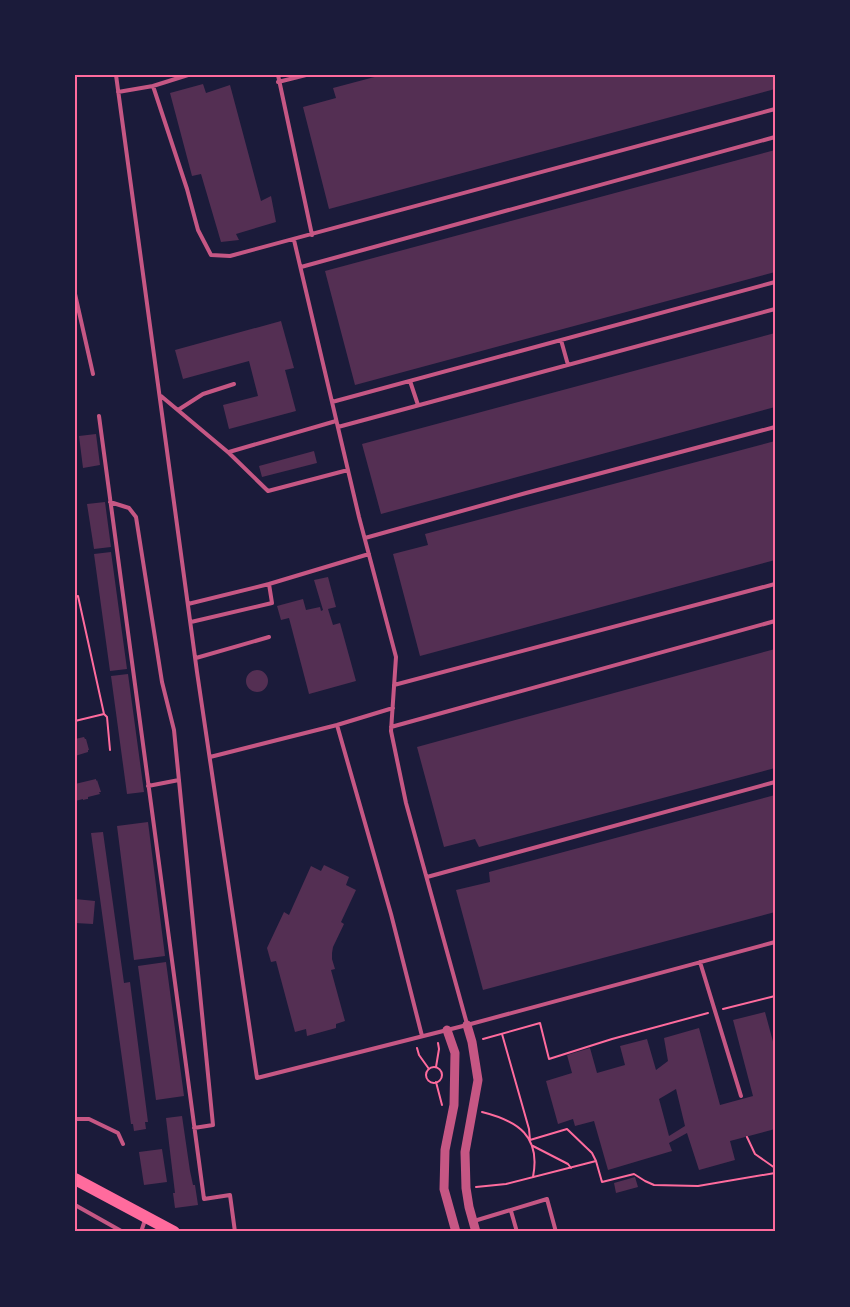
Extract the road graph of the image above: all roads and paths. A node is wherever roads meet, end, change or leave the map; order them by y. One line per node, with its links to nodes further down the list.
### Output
1 (116, 75): 7 (lane)
2 (188, 75): 6 (lane)
3 (278, 75): 5 (lane)
4 (306, 75): 5 (lane)
5 (278, 82): 10 (lane)
6 (153, 86): 7 (lane); 11 (lane)
7 (118, 92): 21 (lane)
8 (775, 109): 10 (lane)
9 (775, 137): 12 (lane)
10 (312, 235): 11 (lane)
11 (294, 240): 12 (lane)
12 (301, 267): 22 (lane)
13 (775, 282): 16 (lane)
14 (75, 294): 18 (lane)
15 (775, 309): 17 (lane)
16 (561, 340): 17 (lane); 19 (lane)
17 (568, 364): 23 (lane)
18 (93, 374)
19 (410, 381): 22 (lane); 23 (lane)
20 (234, 384): 24 (lane)
21 (160, 396): 24 (lane); 37 (lane)
22 (332, 402): 26 (lane)
23 (418, 405): 27 (lane)
24 (178, 410): 29 (lane)
25 (99, 416): 31 (lane)
26 (336, 421): 27 (lane); 29 (lane)
27 (338, 427): 30 (lane)
28 (775, 427): 32 (lane)
29 (228, 453): 30 (lane)
30 (348, 470): 32 (lane)
31 (110, 502): 50 (lane); 52 (lane)
32 (365, 538): 33 (lane)
33 (369, 554): 34 (lane); 42 (lane)
34 (269, 584): 37 (lane); 39 (lane)
35 (775, 584): 42 (lane)
36 (75, 597): 44 (path)
37 (188, 604): 39 (lane)
38 (775, 621): 47 (lane)
39 (191, 622): 41 (lane)
40 (269, 637): 41 (lane)
41 (196, 658): 49 (lane)
42 (394, 685): 43 (lane)
43 (393, 708): 46 (lane); 47 (lane)
44 (104, 714): 45 (path); 48 (path)
45 (75, 722)
46 (337, 724): 49 (lane); 61 (lane)
47 (391, 727): 53 (lane)
48 (110, 750)
49 (210, 757): 61 (lane)
50 (179, 780): 52 (lane); 73 (lane)
51 (775, 782): 53 (lane)
52 (148, 786): 73 (lane)
53 (427, 877): 58 (lane)
54 (775, 942): 55 (lane)
55 (700, 963): 57 (lane); 58 (lane)
56 (775, 996): 57 (path)
57 (715, 1012): 60 (path); 68 (lane)
58 (467, 1025): 59 (lane); 89 (street)
59 (447, 1030): 61 (lane); 95 (street)
60 (502, 1034): 62 (path); 76 (path)
61 (422, 1036)
62 (482, 1040)
63 (438, 1043): 65 (path)
64 (417, 1048): 66 (path)
65 (436, 1067): 66 (path); 67 (path)
66 (430, 1069): 67 (path)
67 (436, 1082): 69 (path)
68 (741, 1096)
69 (442, 1105)
70 (483, 1112): 76 (path)
71 (75, 1119): 77 (lane)
72 (551, 1127): 74 (path)
73 (194, 1128): 94 (lane)
74 (552, 1133): 76 (path); 79 (path)
75 (747, 1137): 81 (path)
76 (530, 1140): 78 (path)
77 (123, 1144)
78 (533, 1146): 80 (path); 83 (path)
79 (596, 1161): 80 (path); 82 (path)
80 (571, 1168): 83 (path)
81 (775, 1168)
82 (775, 1173)
83 (533, 1177): 85 (path)
84 (75, 1179): 88 (main road)
85 (476, 1187)
86 (75, 1205): 91 (lane)
87 (511, 1211): 89 (lane); 97 (lane); 98 (lane)
88 (146, 1217): 90 (main road); 92 (lane)
89 (473, 1222): 96 (street)
90 (159, 1228): 93 (main road)
91 (123, 1232)
92 (141, 1232)
93 (174, 1232)
94 (235, 1232)
95 (456, 1232)
96 (476, 1232)
97 (517, 1232)
98 (556, 1232)

